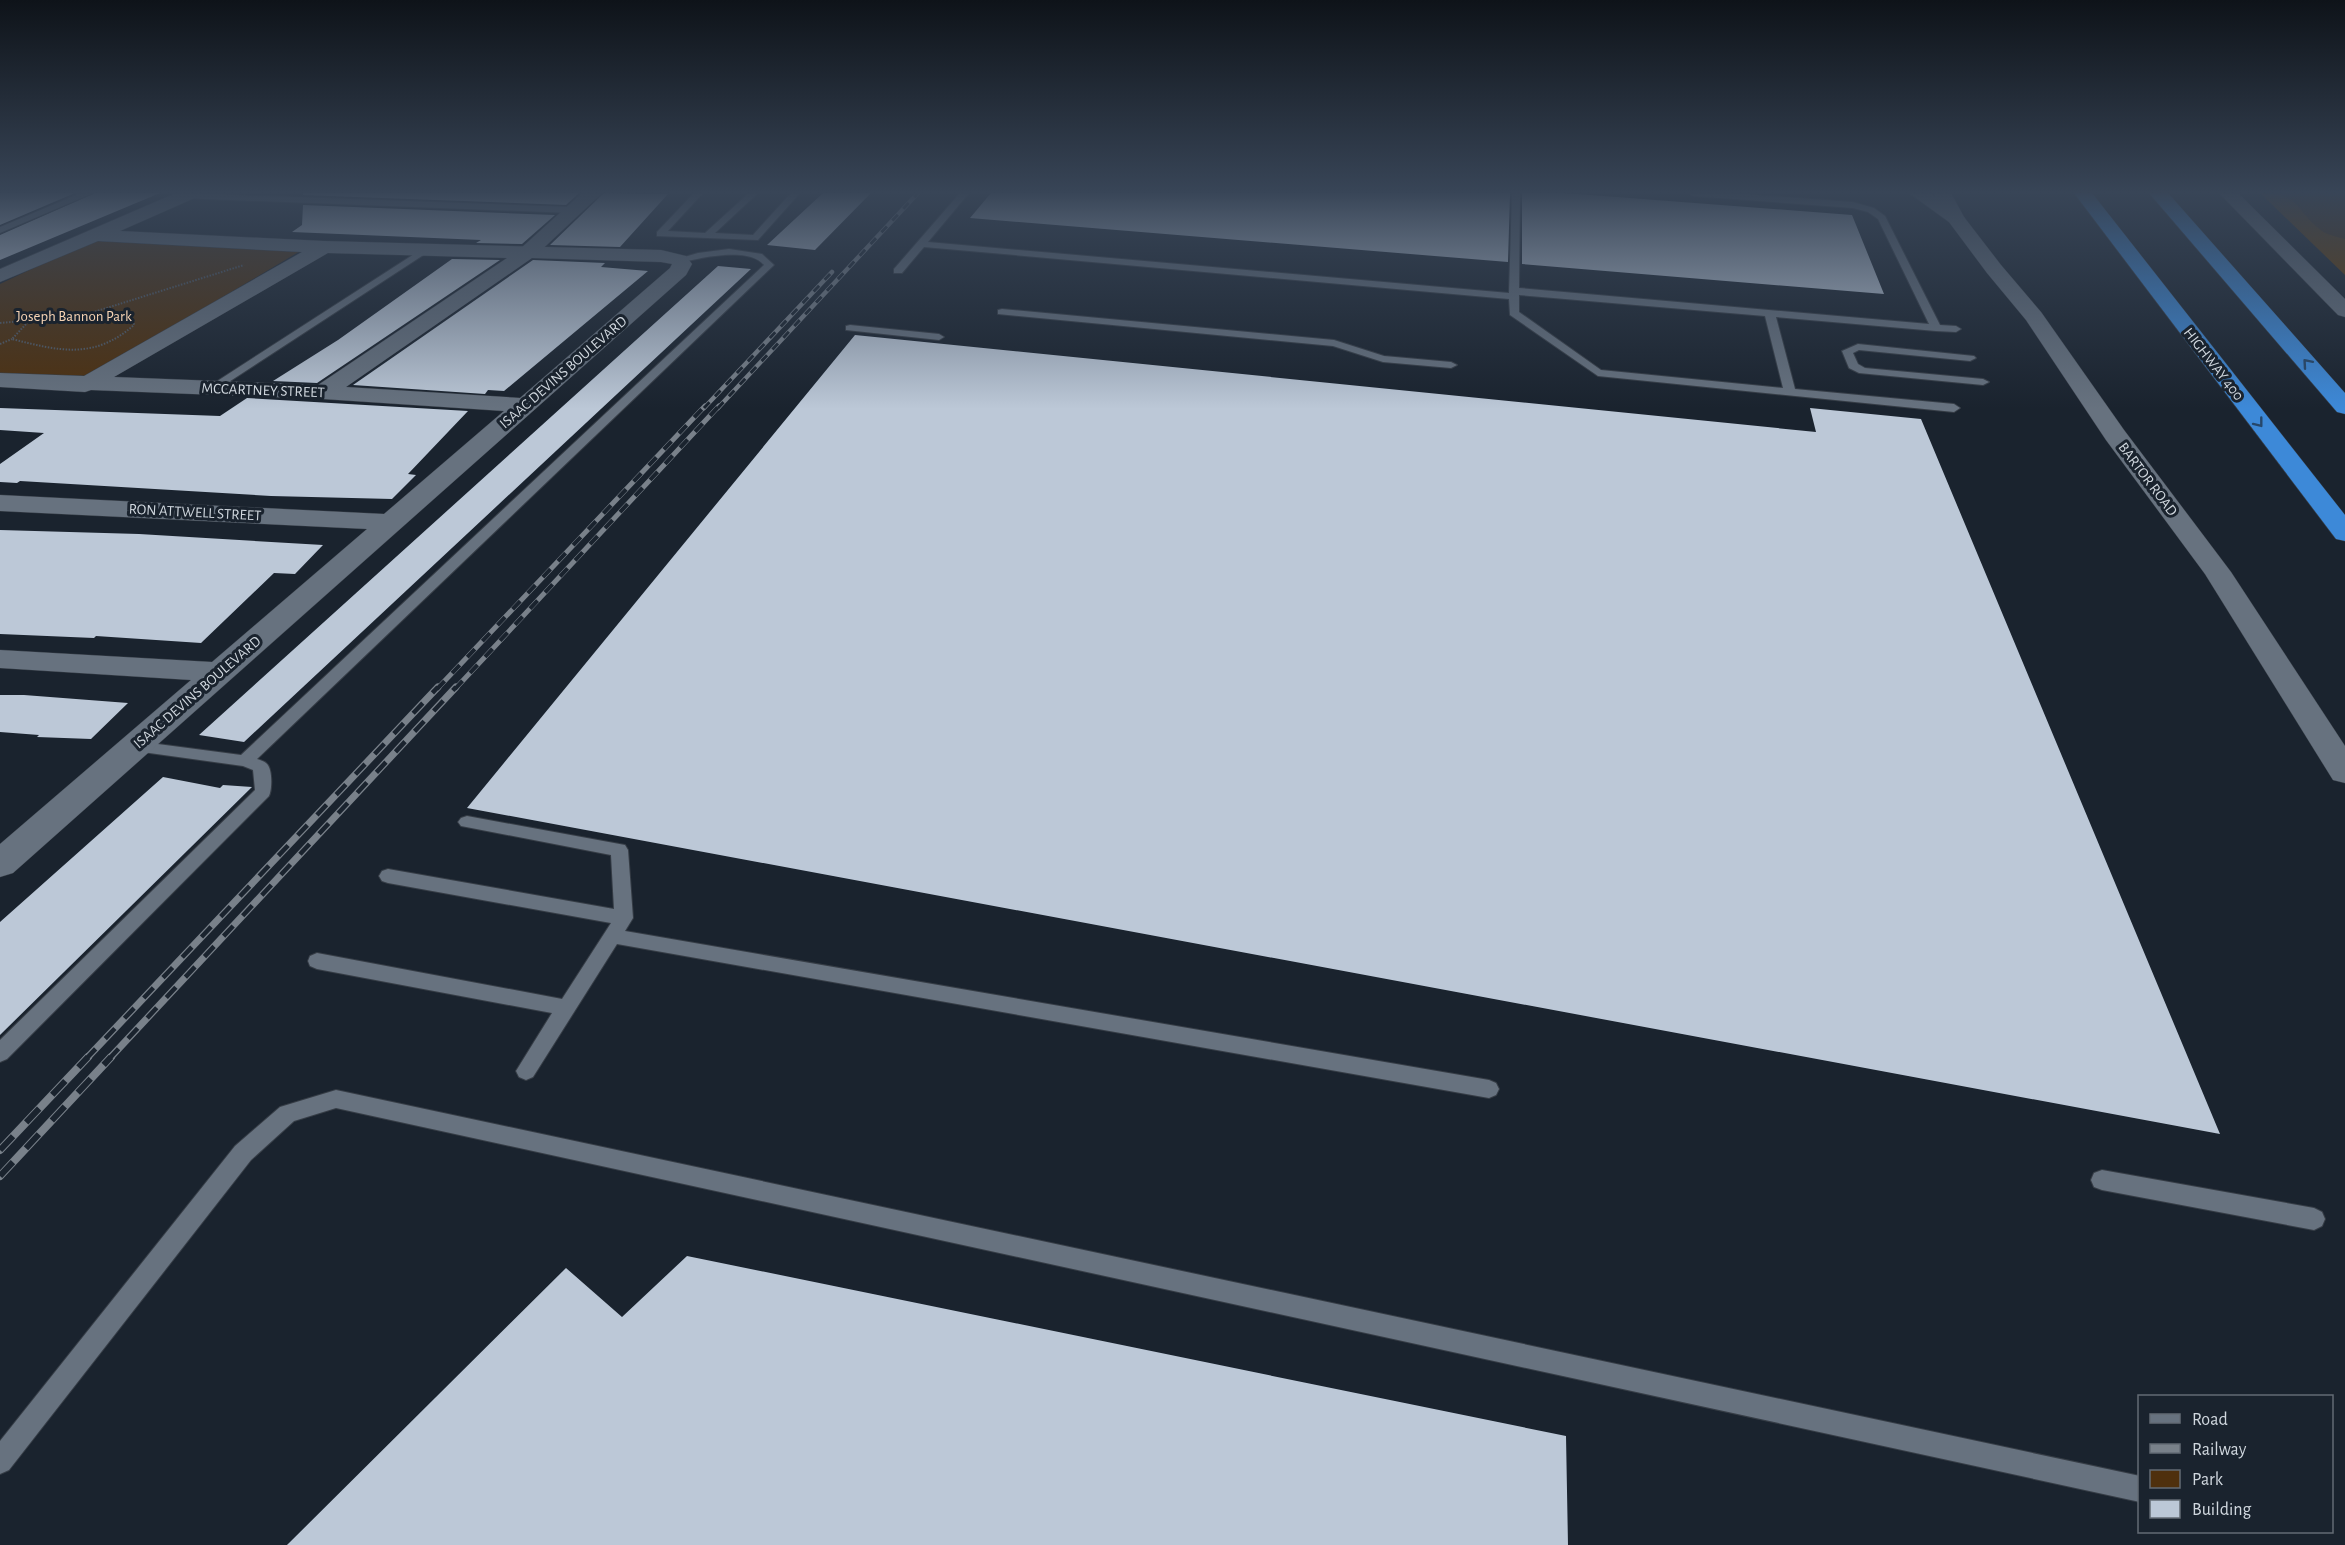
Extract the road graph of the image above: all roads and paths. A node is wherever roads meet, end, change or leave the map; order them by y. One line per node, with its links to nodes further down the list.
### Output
1 (26, 265): 17 (street)
2 (244, 265): 19 (path)
3 (293, 265): 35 (street)
4 (402, 265): 36 (lane)
5 (509, 265): 37 (street)
6 (682, 265): 39 (street, ISAAC DEVINS BOULEVARD)
7 (769, 265): 48 (lane)
8 (903, 265): 16 (lane)
9 (1176, 265): 18 (lane)
10 (1515, 265): 18 (lane)
11 (1905, 265): 26 (lane)
12 (1991, 265): 49 (street, BARTOR ROAD)
13 (2138, 265): 44 (highway, HIGHWAY 400, one-way to 44)
14 (2221, 265): 40 (highway, one-way to 14)
15 (2299, 265): 20 (street)
16 (898, 271)
17 (0, 276)
18 (1514, 293): 22 (lane); 38 (lane)
19 (105, 310): 23 (path); 29 (path)
20 (2345, 311)
21 (1002, 312): 32 (lane)
22 (1770, 314): 26 (lane); 38 (lane)
23 (28, 322): 24 (path); 29 (path)
24 (0, 323)
25 (850, 328): 28 (lane)
26 (1935, 328): 27 (lane)
27 (1956, 329)
28 (939, 337)
29 (12, 339): 30 (path)
30 (0, 344)
31 (1970, 358): 34 (lane)
32 (1451, 365)
33 (0, 380): 35 (street, MCCARTNEY STREET)
34 (1983, 382)
35 (86, 384): 36 (street, MCCARTNEY STREET)
36 (211, 389): 37 (street, MCCARTNEY STREET)
37 (322, 392): 39 (street, MCCARTNEY STREET)
38 (1790, 392): 41 (lane)
39 (525, 405): 43 (street, ISAAC DEVINS BOULEVARD)
40 (2345, 407)
41 (1954, 408)
42 (0, 503): 43 (street, RON ATTWELL STREET)
43 (391, 522): 46 (street, ISAAC DEVINS BOULEVARD)
44 (2345, 534)
45 (0, 659): 46 (street)
46 (221, 672): 47 (street, ISAAC DEVINS BOULEVARD)
47 (135, 746): 48 (lane); 51 (street, ISAAC DEVINS BOULEVARD)
48 (244, 761): 57 (lane)
49 (2345, 772)
50 (467, 822): 53 (lane)
51 (0, 864)
52 (388, 876): 53 (lane)
53 (624, 918): 54 (lane)
54 (612, 936): 56 (lane); 59 (lane)
55 (317, 961): 56 (lane)
56 (566, 1008): 58 (lane)
57 (0, 1053)
58 (526, 1071)
59 (1489, 1089)
60 (2102, 1180): 61 (lane)
61 (2314, 1219)
62 (0, 1461): 63 (lane)
63 (2138, 1489)

